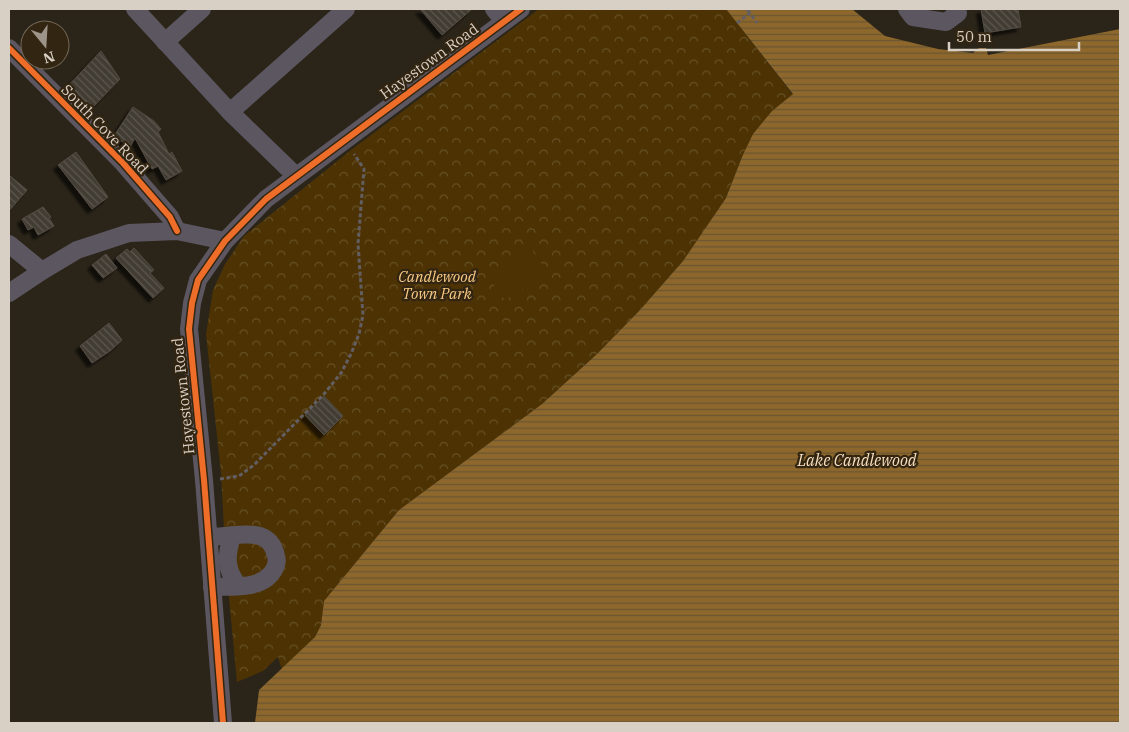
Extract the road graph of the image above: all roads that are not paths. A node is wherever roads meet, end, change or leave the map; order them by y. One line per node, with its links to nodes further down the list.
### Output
1 (136, 9): 8 (street)
2 (201, 9): 8 (street)
3 (346, 9): 10 (street)
4 (521, 9): 7 (street, Hayestown Road)
5 (906, 9): 6 (street)
6 (956, 9)
7 (499, 15): 11 (street, Hayestown Road)
8 (165, 42): 10 (street)
9 (9, 48): 12 (street, South Cove Road)
10 (230, 112): 11 (street)
11 (296, 176): 13 (street, Hayestown Road)
12 (177, 231): 13 (street); 15 (street)
13 (225, 241): 18 (street, Hayestown Road)
14 (9, 244): 15 (street)
15 (42, 271): 16 (street)
16 (9, 293)
17 (232, 536): 18 (street); 19 (street); 19 (street)
18 (209, 538): 20 (street, Hayestown Road)
19 (238, 585): 20 (street)
20 (212, 587): 21 (street, Hayestown Road)
21 (223, 723)

